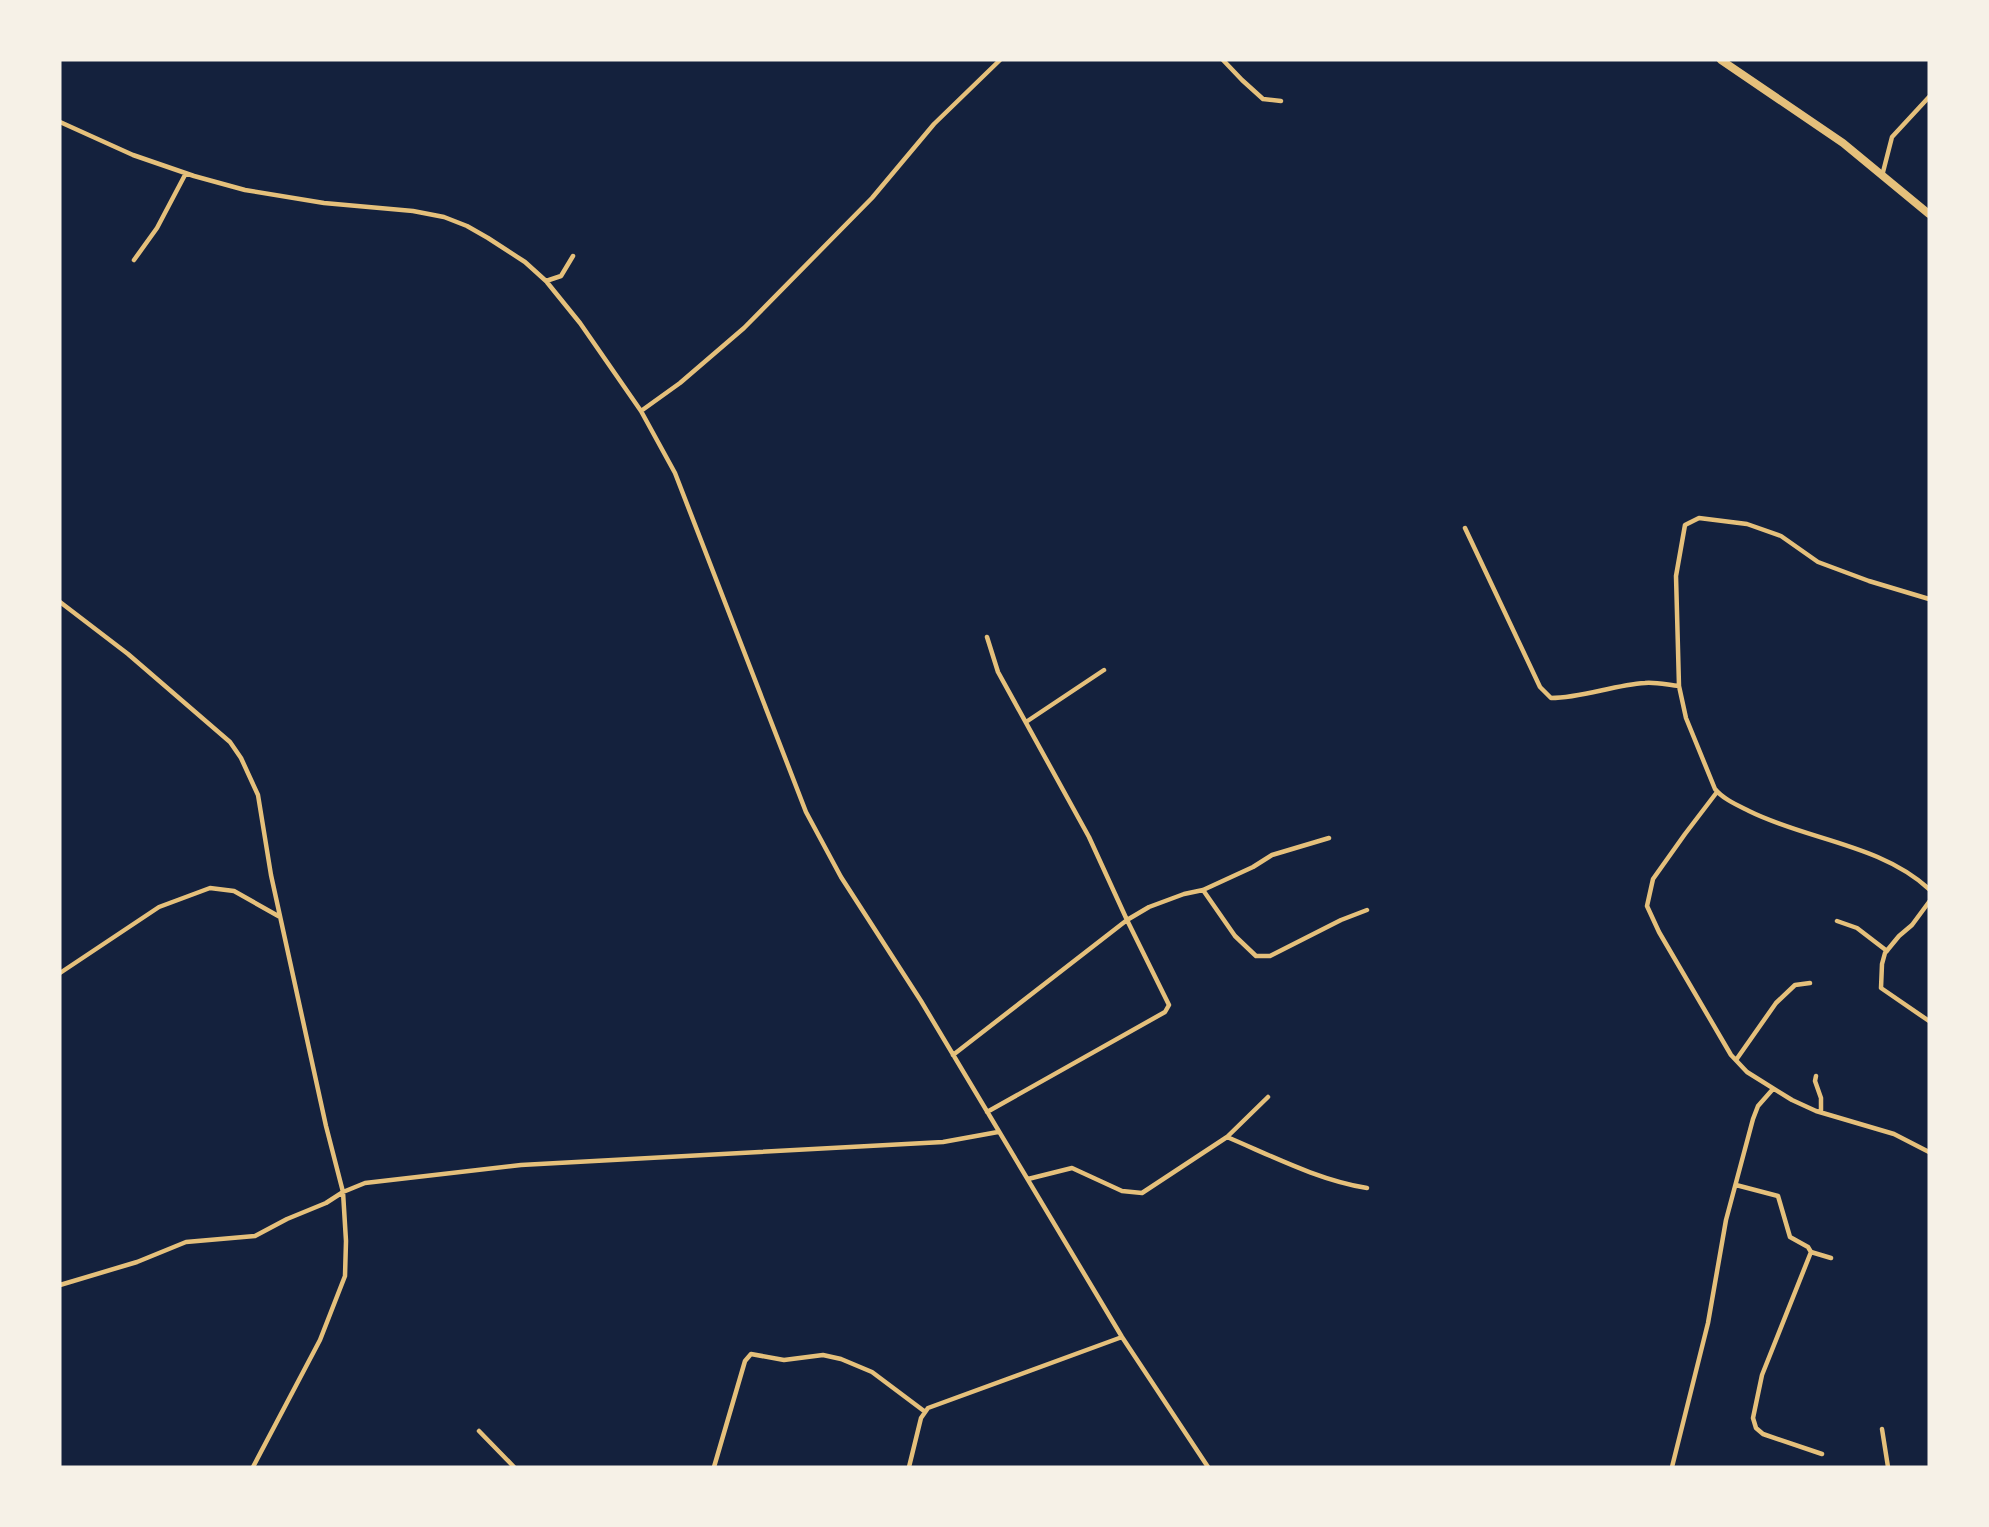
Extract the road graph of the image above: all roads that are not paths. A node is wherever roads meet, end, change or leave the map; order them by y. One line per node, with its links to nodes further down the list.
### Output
1 (1000, 60): 13 (street)
2 (1223, 60): 5 (street)
3 (1721, 60): 8 (main road)
4 (1929, 97): 8 (street)
5 (1281, 101)
6 (60, 122): 7 (street)
7 (186, 173): 11 (street); 12 (street)
8 (1882, 176): 9 (main road)
9 (1929, 214)
10 (573, 256): 12 (street)
11 (134, 260)
12 (546, 281): 13 (street)
13 (641, 411): 34 (street)
14 (1465, 528): 19 (street)
15 (1929, 599): 19 (street)
16 (60, 602): 27 (street)
17 (987, 637): 20 (street)
18 (1104, 670): 20 (street)
19 (1679, 686): 21 (street)
20 (1026, 722): 28 (street)
21 (1718, 792): 23 (street); 35 (street)
22 (1329, 838): 24 (street)
23 (1929, 889)
24 (1203, 890): 26 (street); 28 (street)
25 (1929, 902): 30 (street)
26 (1367, 910)
27 (280, 916): 31 (street); 47 (street)
28 (1127, 920): 34 (street); 39 (street)
29 (1837, 921): 30 (street)
30 (1887, 951): 33 (street)
31 (60, 973)
32 (1809, 983): 35 (street)
33 (1929, 1021)
34 (953, 1055): 39 (street)
35 (1736, 1060): 37 (street)
36 (1816, 1076): 40 (street)
37 (1773, 1089): 40 (street); 45 (street)
38 (1268, 1097): 42 (street)
39 (987, 1112): 41 (street)
40 (1821, 1112): 43 (street)
41 (998, 1132): 44 (street); 47 (street)
42 (1227, 1137): 44 (street); 46 (street)
43 (1929, 1152)
44 (1028, 1179): 51 (street)
45 (1736, 1185): 48 (street); 61 (street)
46 (1367, 1188)
47 (343, 1192): 50 (street); 56 (street)
48 (1811, 1252): 49 (street); 55 (street)
49 (1832, 1258)
50 (60, 1285)
51 (1122, 1337): 52 (street); 60 (street)
52 (924, 1411): 58 (street); 59 (street)
53 (1882, 1429): 62 (street)
54 (479, 1431): 57 (street)
55 (1822, 1454)
56 (253, 1467)
57 (514, 1467)
58 (714, 1467)
59 (909, 1467)
60 (1208, 1467)
61 (1672, 1467)
62 (1888, 1467)

